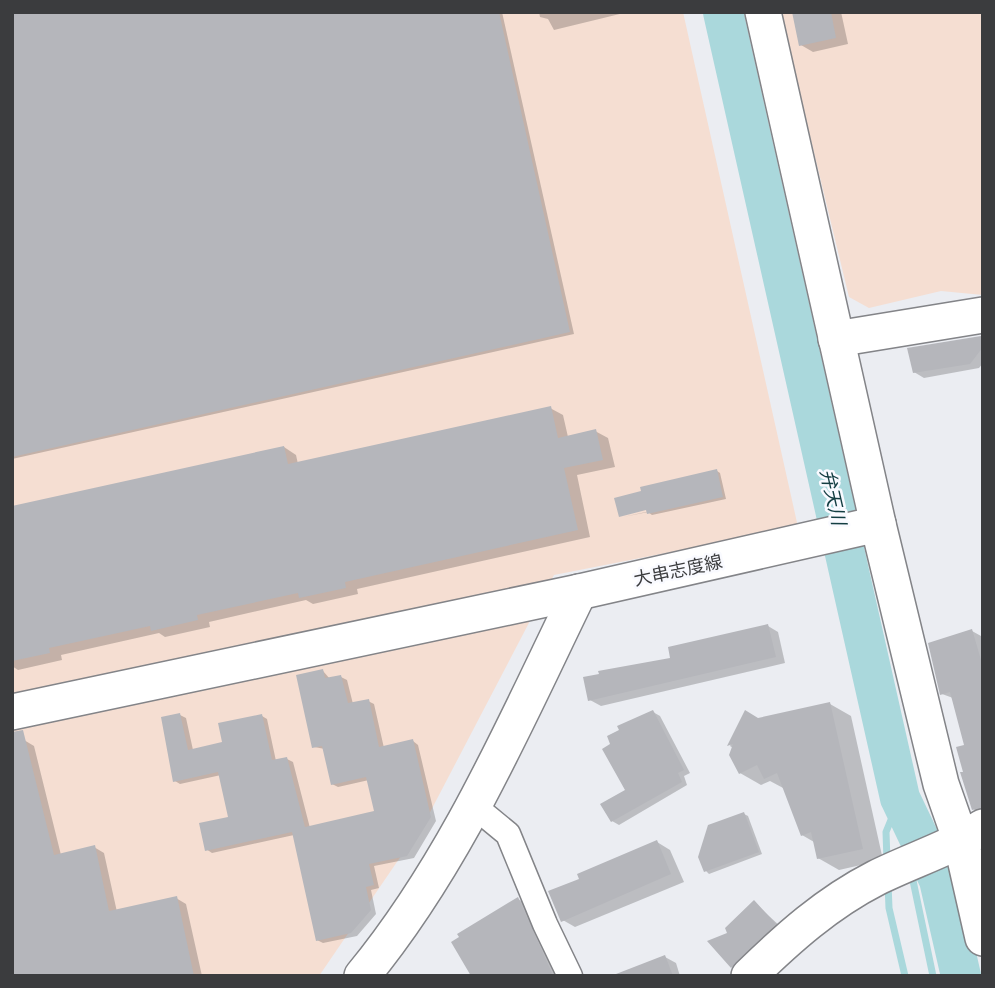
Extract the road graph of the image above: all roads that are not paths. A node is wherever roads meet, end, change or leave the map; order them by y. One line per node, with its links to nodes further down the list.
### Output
1 (763, 12): 3 (main road)
2 (983, 315): 3 (main road)
3 (836, 340): 4 (main road)
4 (865, 528): 5 (main road, 大串志度線); 8 (main road)
5 (579, 592): 6 (main road, 大串志度線); 7 (main road)
6 (12, 712)
7 (474, 806): 10 (main road); 11 (street)
8 (972, 834): 9 (main road); 12 (main road)
9 (983, 938)
10 (362, 976)
11 (570, 976)
12 (749, 976)

